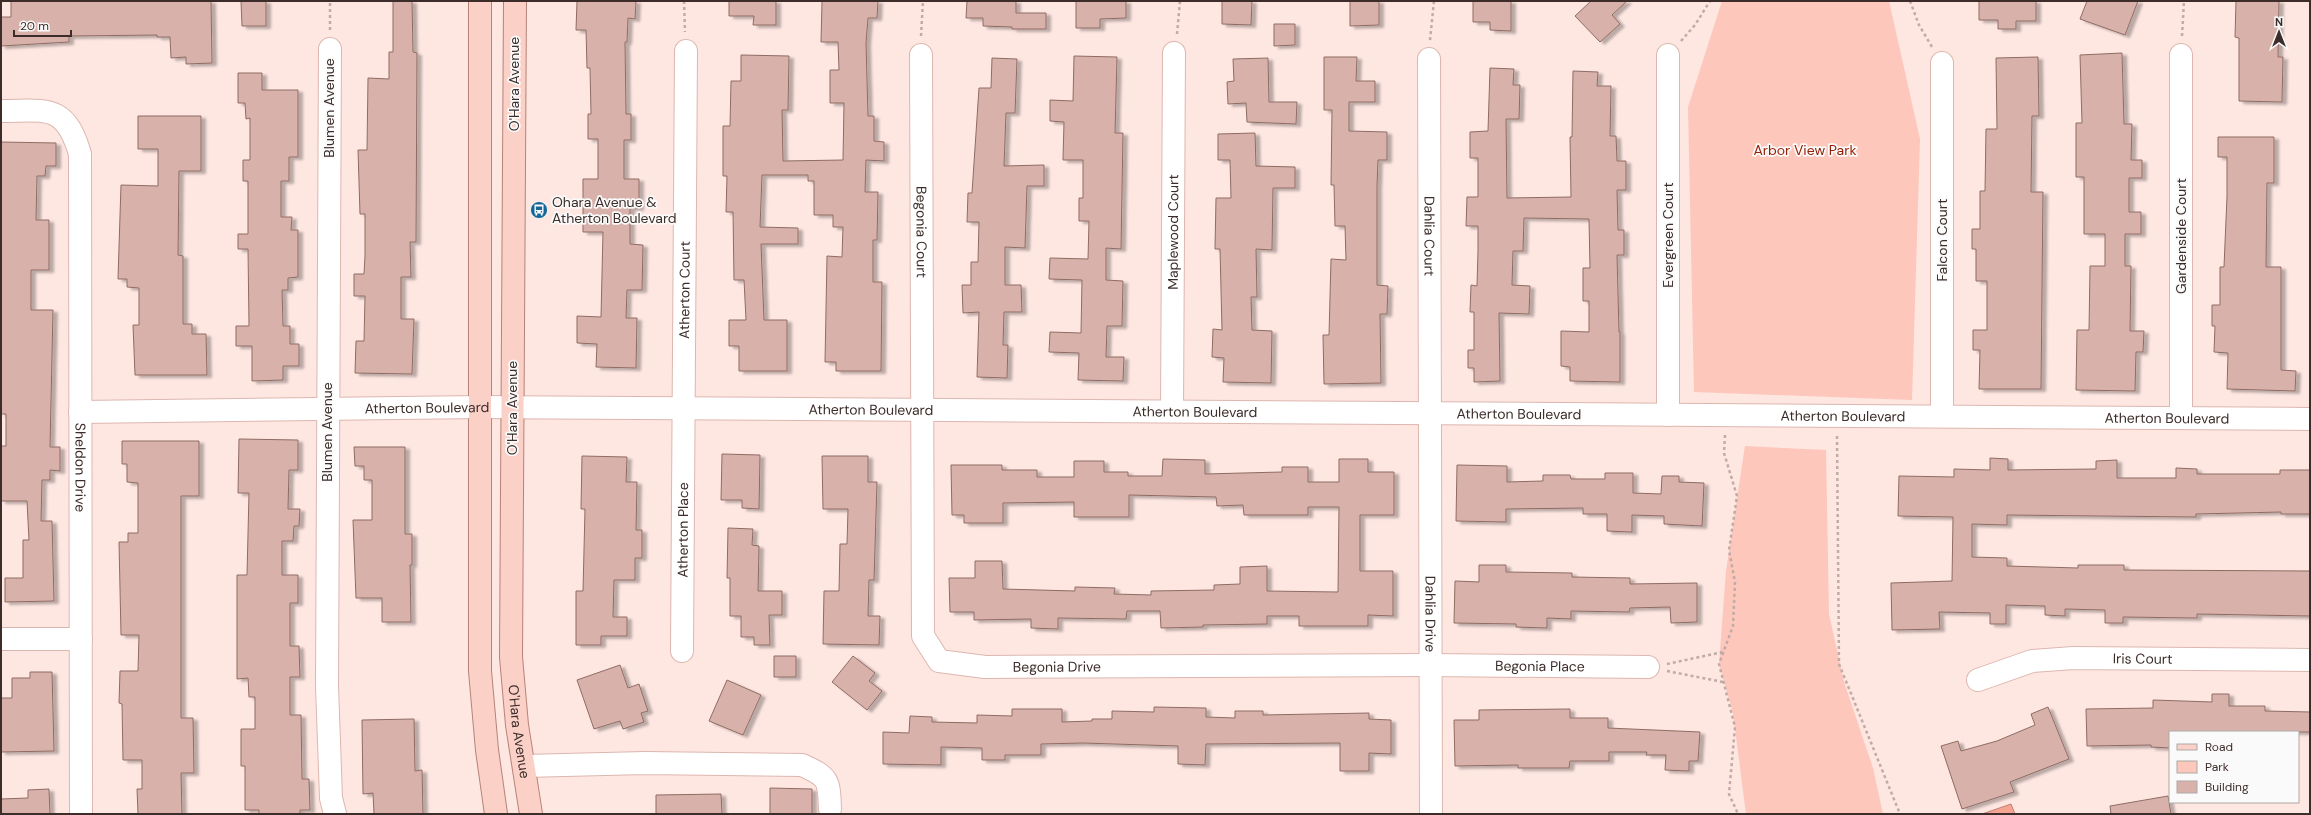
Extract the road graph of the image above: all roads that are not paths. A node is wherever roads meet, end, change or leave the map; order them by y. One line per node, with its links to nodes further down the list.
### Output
1 (480, 1): 12 (main road)
2 (515, 1): 13 (main road, O'Hara Avenue)
3 (330, 49): 15 (street, Blumen Avenue)
4 (686, 51): 14 (street, Atherton Court)
5 (1174, 53): 17 (street, Maplewood Court)
6 (921, 55): 16 (street, Begonia Court)
7 (1668, 55): 20 (street, Evergreen Court)
8 (2181, 55): 22 (street, Gardenside Court)
9 (1429, 59): 19 (street, Dahlia Court)
10 (1942, 63): 21 (street, Falcon Court)
11 (1, 111): 18 (street, Sheldon Drive)
12 (481, 407): 13 (street, Atherton Boulevard); 15 (street, Atherton Boulevard); 35 (main road)
13 (512, 408): 14 (street, Atherton Boulevard); 31 (main road, O'Hara Avenue)
14 (682, 408): 16 (street, Atherton Boulevard); 26 (street, Atherton Place)
15 (327, 409): 18 (street, Atherton Boulevard); 34 (street, Blumen Avenue)
16 (923, 410): 17 (street, Atherton Boulevard); 28 (street, Begonia Drive)
17 (1172, 411): 19 (street, Atherton Boulevard)
18 (80, 412): 25 (street, Sheldon Drive)
19 (1431, 413): 20 (street, Atherton Boulevard); 28 (street, Dahlia Drive)
20 (1668, 415): 21 (street, Atherton Boulevard)
21 (1942, 416): 22 (street, Atherton Boulevard)
22 (2181, 418): 23 (street, Atherton Boulevard)
23 (2310, 419)
24 (1, 639): 25 (street)
25 (81, 639): 33 (street, Sheldon Drive)
26 (682, 651)
27 (2310, 660): 30 (street, Iris Court)
28 (1431, 665): 29 (street, Begonia Place); 37 (street, Dahlia Drive)
29 (1648, 667)
30 (1978, 680)
31 (524, 766): 32 (street); 36 (main road, O'Hara Avenue)
32 (830, 809)
33 (81, 814)
34 (335, 814)
35 (496, 814)
36 (531, 814)
37 (1431, 814)

